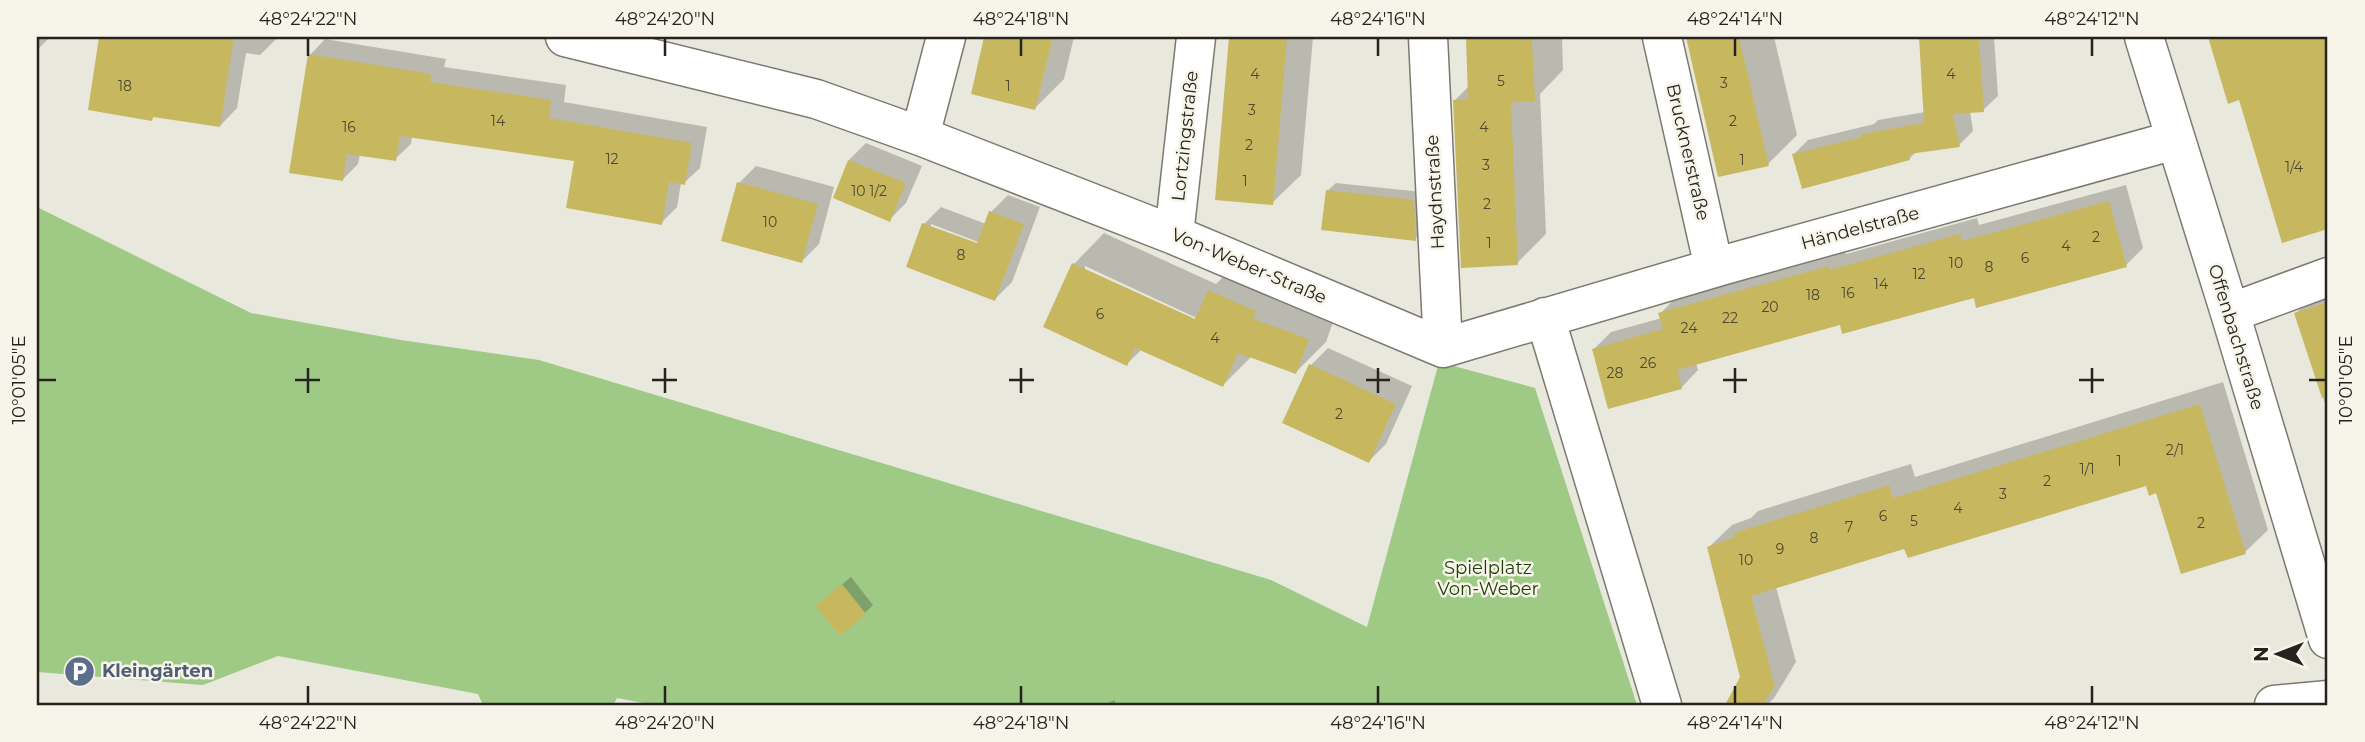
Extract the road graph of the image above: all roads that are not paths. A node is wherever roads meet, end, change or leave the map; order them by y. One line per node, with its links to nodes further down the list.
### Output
1 (946, 37): 7 (street)
2 (1196, 37): 9 (street, Lortzingstraße)
3 (1428, 37): 14 (street, Haydnstraße)
4 (1662, 37): 10 (street, Brucknerstraße)
5 (2144, 37): 8 (street, Offenbachstraße)
6 (581, 38): 7 (street, Von-Weber-Straße)
7 (920, 136): 9 (street, Von-Weber-Straße)
8 (2175, 140): 10 (street, Händelstraße); 12 (street, Offenbachstraße)
9 (1174, 235): 14 (street, Von-Weber-Straße)
10 (1714, 268): 13 (street, Händelstraße)
11 (2328, 277): 12 (street)
12 (2230, 313): 15 (street, Offenbachstraße)
13 (1545, 317): 14 (street); 17 (street)
14 (1443, 348)
15 (2328, 639)
16 (2328, 700): 18 (street)
17 (1662, 705)
18 (2274, 705)

